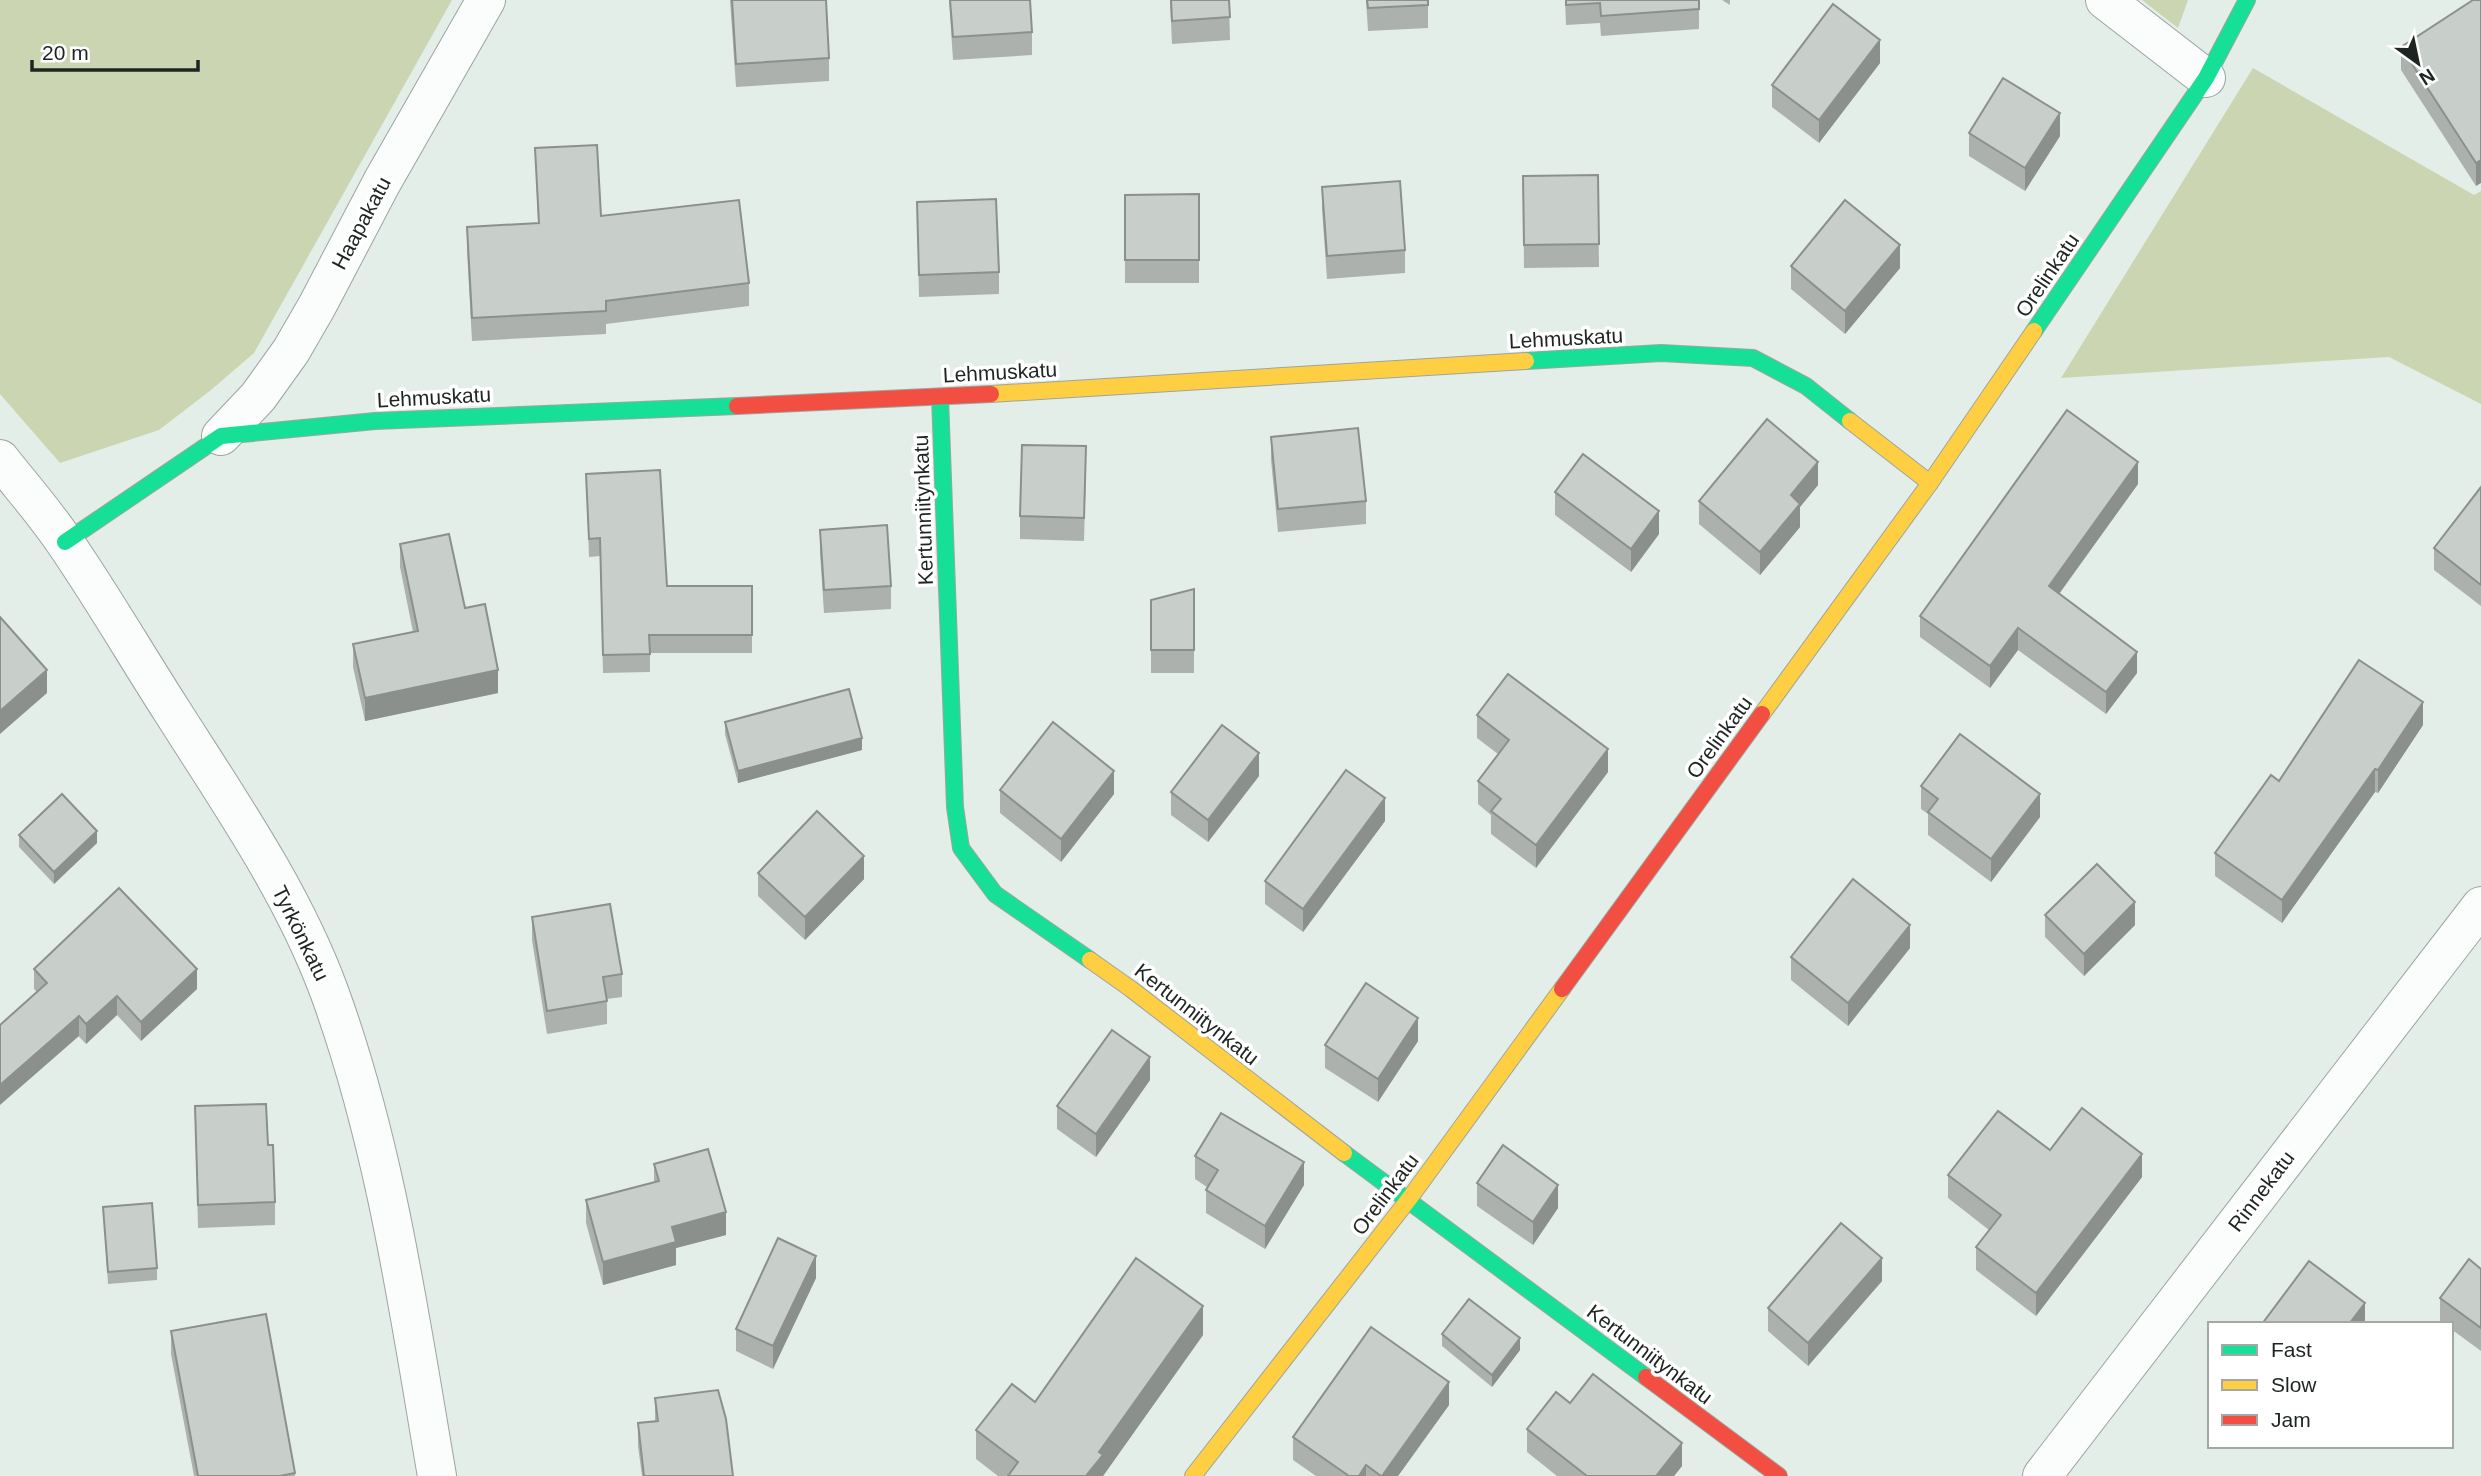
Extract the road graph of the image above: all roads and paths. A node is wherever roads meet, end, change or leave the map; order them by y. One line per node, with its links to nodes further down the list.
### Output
1 (486, 0): 6 (street, Haapakatu)
2 (2105, 0): 4 (street)
3 (2247, 0): 4 (street, Orelinkatu)
4 (2206, 78): 8 (street, Orelinkatu)
5 (940, 397): 6 (street, Lehmuskatu); 8 (street, Lehmuskatu); 11 (street, Kertunniitynkatu)
6 (221, 436): 9 (street, Lehmuskatu)
7 (0, 459): 9 (street, Tyrkönkatu)
8 (1930, 483): 11 (street, Orelinkatu)
9 (65, 542): 12 (street, Tyrkönkatu)
10 (2481, 906): 15 (street, Rinnekatu)
11 (1409, 1199): 13 (street, Orelinkatu); 14 (street, Kertunniitynkatu)
12 (437, 1476)
13 (1193, 1476)
14 (1779, 1476)
15 (2042, 1476)

